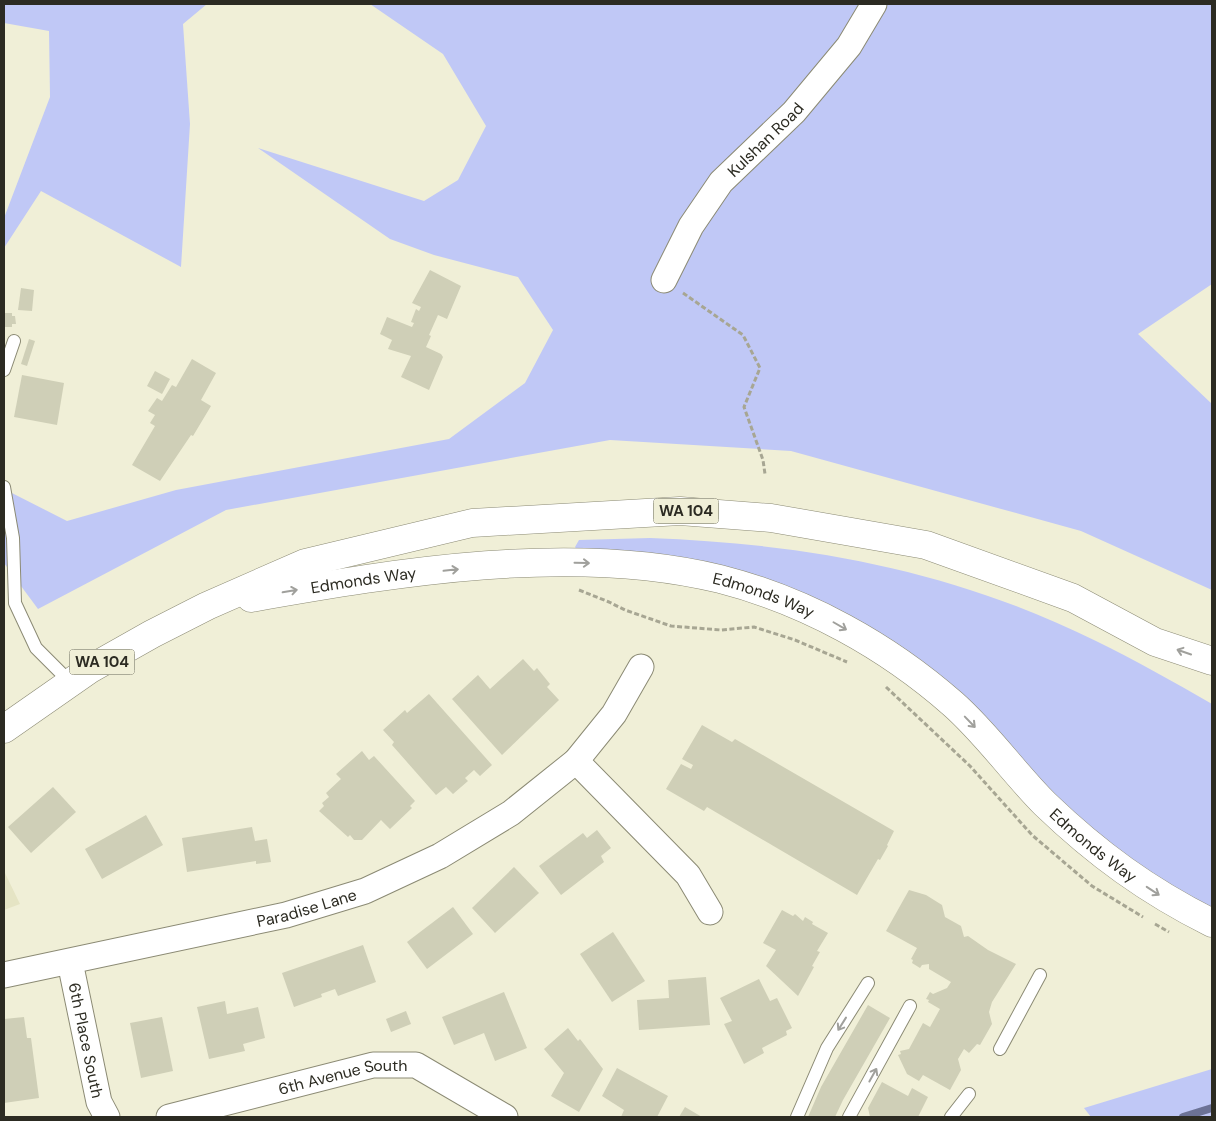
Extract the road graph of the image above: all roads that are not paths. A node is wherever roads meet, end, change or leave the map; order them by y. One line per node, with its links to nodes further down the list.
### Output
1 (874, 4): 2 (street, Kulshan Road)
2 (664, 280)
3 (14, 341): 4 (lane)
4 (4, 370)
5 (4, 487): 9 (lane)
6 (207, 606): 7 (main road, Edmonds Way / WA 104, one-way to 6); 9 (main road, Edmonds Way / WA 104); 13 (main road, Edmonds Way / WA 104, one-way to 13)
7 (1212, 661)
8 (641, 668): 11 (street, Paradise Lane)
9 (71, 682): 10 (main road, Edmonds Way / WA 104)
10 (4, 729)
11 (576, 761): 12 (street); 14 (street, Paradise Lane)
12 (710, 912)
13 (1212, 923)
14 (70, 962): 15 (street, Paradise Lane); 21 (street, 6th Place South)
15 (4, 974)
16 (1040, 975): 19 (lane)
17 (868, 983): 24 (lane, one-way to 24)
18 (910, 1006): 25 (lane, one-way to 18)
19 (1000, 1048)
20 (969, 1094): 26 (lane)
21 (107, 1117)
22 (170, 1117): 23 (street, 6th Avenue South)
23 (505, 1117)
24 (797, 1117)
25 (849, 1117)
26 (951, 1117)

